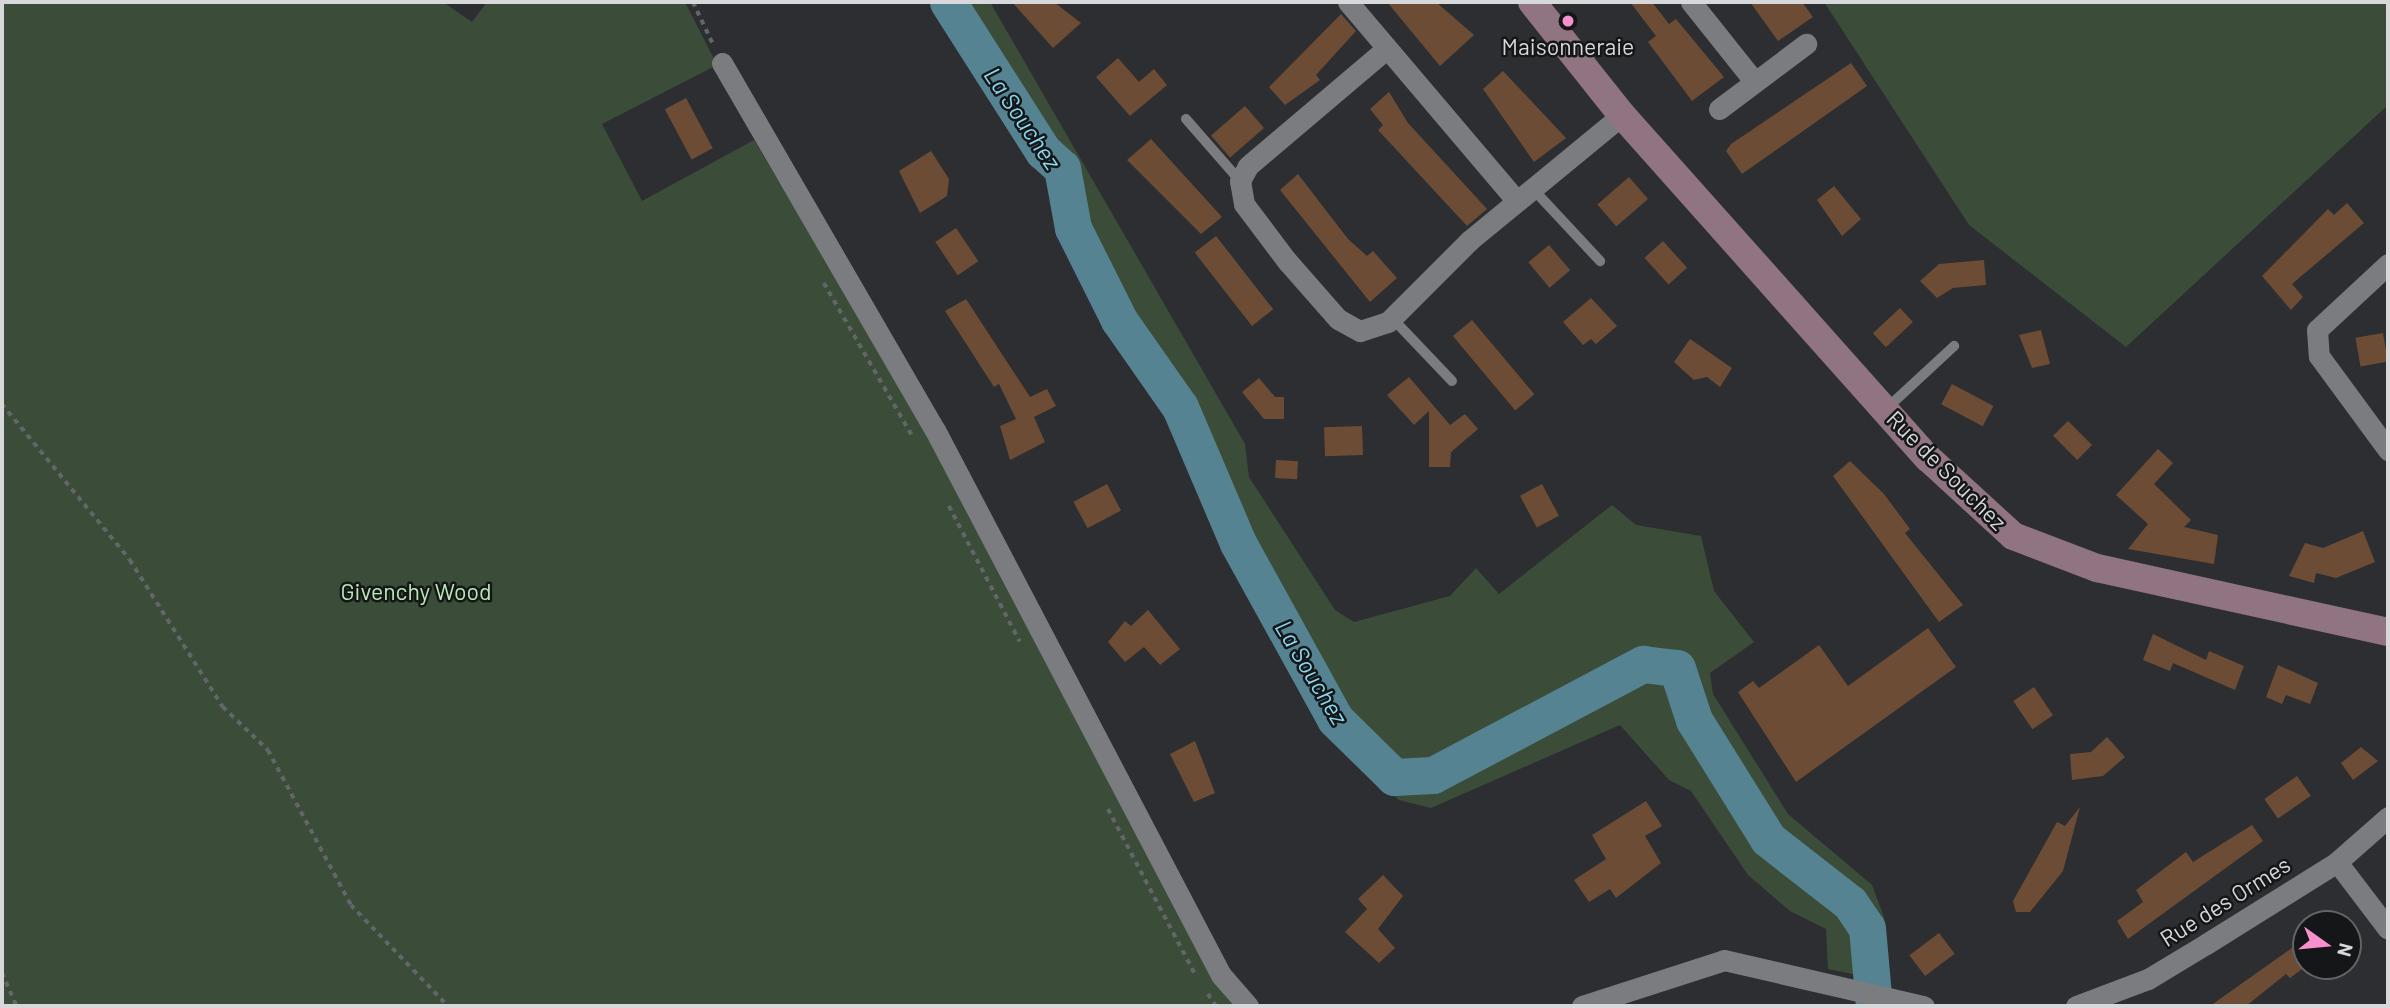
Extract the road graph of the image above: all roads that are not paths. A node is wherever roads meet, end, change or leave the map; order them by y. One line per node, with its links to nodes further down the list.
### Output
1 (1348, 2): 6 (street)
2 (1509, 2): 10 (main road, Rue de Souchez)
3 (1532, 2): 10 (main road, Rue de Souchez)
4 (1691, 2): 8 (street)
5 (1806, 44): 8 (street)
6 (1386, 49): 12 (street); 13 (street)
7 (722, 63): 25 (street)
8 (1754, 81): 9 (street)
9 (1719, 109)
10 (1622, 115): 13 (street); 19 (main road, Rue de Souchez)
11 (1186, 119): 12 (lane)
12 (1240, 181): 16 (street)
13 (1525, 195): 14 (lane); 16 (street)
14 (1600, 261)
15 (2388, 264): 20 (street)
16 (1392, 318): 18 (lane)
17 (1954, 346): 19 (lane)
18 (1452, 381)
19 (1886, 409): 21 (main road, Rue de Souchez)
20 (2388, 450)
21 (2388, 632)
22 (2388, 817): 23 (street, Rue des Ormes)
23 (2337, 862): 24 (street); 28 (street, Rue des Ormes)
24 (2388, 929)
25 (1248, 1006)
26 (1582, 1006): 27 (street)
27 (1924, 1006)
28 (2076, 1006)

